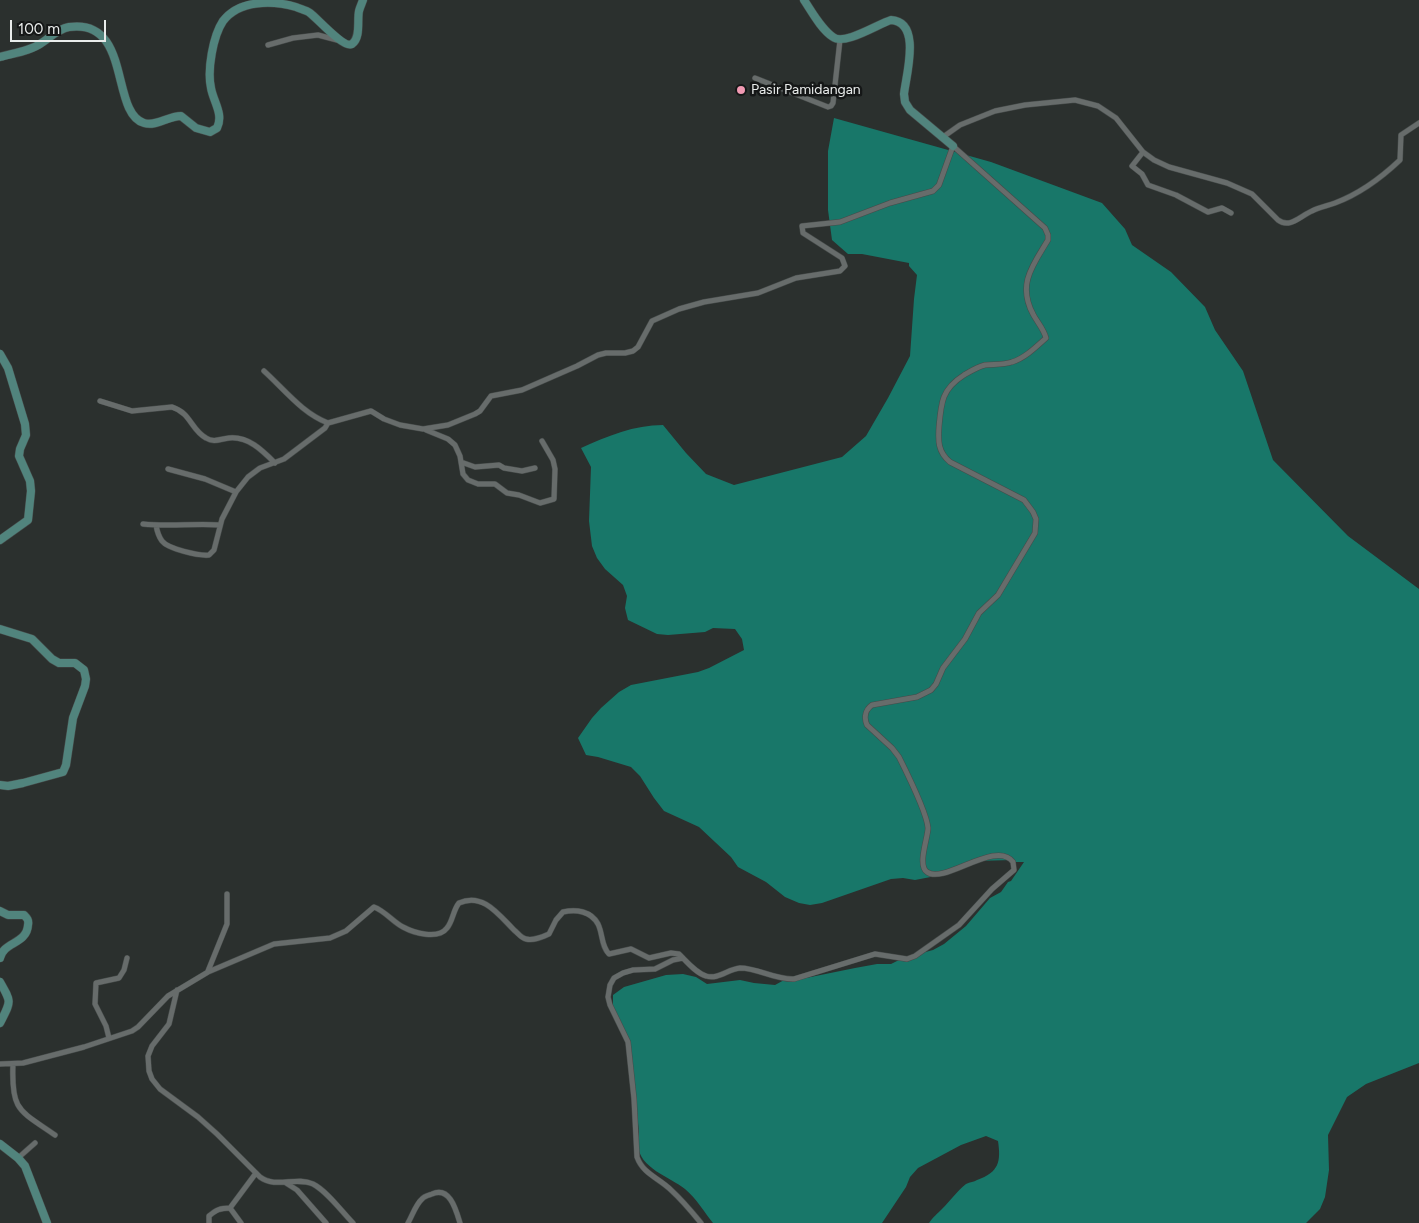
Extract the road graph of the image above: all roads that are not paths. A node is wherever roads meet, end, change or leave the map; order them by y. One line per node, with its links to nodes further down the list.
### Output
1 (363, 0): 4 (street)
2 (804, 0): 3 (street)
3 (840, 40): 7 (street); 9 (street)
4 (342, 41): 5 (street); 6 (street)
5 (268, 45)
6 (0, 57)
7 (755, 78)
8 (1419, 123): 11 (street)
9 (943, 137): 10 (street); 11 (street)
10 (953, 146): 17 (street); 34 (street)
11 (1143, 152): 12 (street)
12 (1231, 213)
13 (0, 354): 27 (street)
14 (264, 371): 16 (street)
15 (100, 401): 20 (street)
16 (328, 423): 17 (street); 20 (street)
17 (423, 429): 19 (street)
18 (542, 441): 19 (street)
19 (461, 462): 21 (street)
20 (275, 463): 23 (street)
21 (535, 468)
22 (168, 469): 23 (street)
23 (236, 492): 26 (street)
24 (144, 524): 25 (street)
25 (156, 525): 26 (street); 26 (street)
26 (220, 525)
27 (0, 540)
28 (0, 629): 29 (street)
29 (0, 785)
30 (227, 894): 35 (street)
31 (0, 911): 32 (street)
32 (0, 958)
33 (127, 958): 39 (street)
34 (683, 958): 35 (street); 56 (street)
35 (208, 972): 37 (street)
36 (0, 982): 38 (street)
37 (177, 990): 39 (street); 46 (street)
38 (0, 1023)
39 (109, 1038): 41 (street)
40 (0, 1064): 41 (street)
41 (13, 1064): 42 (street)
42 (55, 1135)
43 (35, 1143): 45 (street)
44 (0, 1144): 45 (street)
45 (18, 1158): 49 (street)
46 (256, 1173): 47 (street); 48 (street)
47 (284, 1182): 52 (street); 53 (street)
48 (230, 1208): 50 (street); 51 (street)
49 (47, 1223)
50 (209, 1223)
51 (241, 1223)
52 (326, 1223)
53 (352, 1223)
54 (408, 1223): 55 (street)
55 (460, 1223)
56 (701, 1223)

